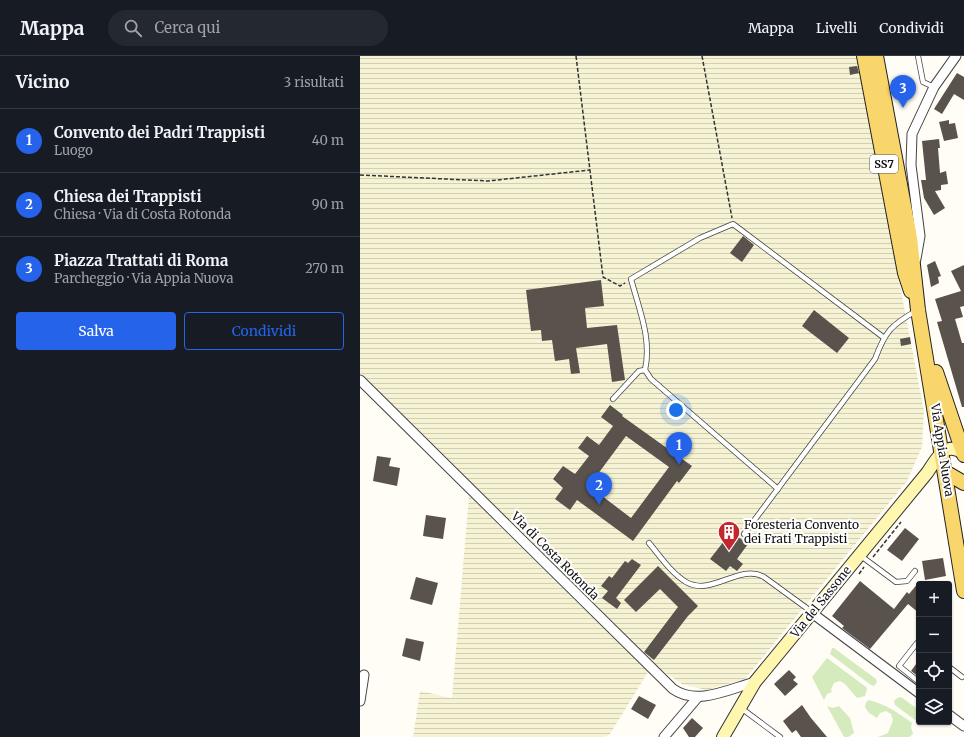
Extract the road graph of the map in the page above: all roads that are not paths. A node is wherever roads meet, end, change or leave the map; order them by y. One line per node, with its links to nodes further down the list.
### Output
1 (864, 56): 7 (main road, Via Appia Nuova / SS7)
2 (876, 56): 6 (main road, Via Appia Nuova / SS7)
3 (918, 56): 5 (lane)
4 (956, 56): 5 (street)
5 (934, 87): 6 (street)
6 (914, 266): 7 (main road, Via Appia Nuova / SS7)
7 (918, 310): 8 (main road, Via Appia Nuova / SS7); 9 (lane)
8 (922, 334): 13 (main road, Via Appia Nuova / SS7); 14 (main road)
9 (883, 337): 10 (lane); 18 (lane)
10 (645, 370): 12 (lane); 18 (lane)
11 (360, 380): 33 (street, Via di Costa Rotonda)
12 (613, 399)
13 (942, 453): 14 (main road); 15 (main road, Via Appia Nuova / SS7); 16 (main road, Via del Sassone)
14 (963, 454)
15 (945, 472): 16 (main road); 17 (main road); 22 (main road, Via Appia Nuova / SS7)
16 (927, 473): 21 (main road, Via del Sassone)
17 (964, 483)
18 (778, 489): 19 (lane)
19 (744, 534)
20 (649, 543): 25 (lane)
21 (864, 558): 23 (lane); 25 (main road, Via del Sassone)
22 (962, 561): 24 (main road, Via Appia Nuova / SS7)
23 (915, 571)
24 (964, 591)
25 (812, 613): 31 (main road, Via del Sassone); 32 (street)
26 (916, 645): 30 (lane)
27 (952, 669): 29 (lane)
28 (364, 675): 34 (street)
29 (962, 677)
30 (916, 680)
31 (755, 682): 33 (street, Via di Costa Rotonda); 35 (main road, Via del Sassone)
32 (916, 691)
33 (698, 697): 38 (street)
34 (360, 701)
35 (739, 707): 39 (main road, Via del Sassone); 40 (lane)
36 (952, 717): 37 (street)
37 (964, 726)
38 (664, 737)
39 (723, 737)
40 (780, 737)

